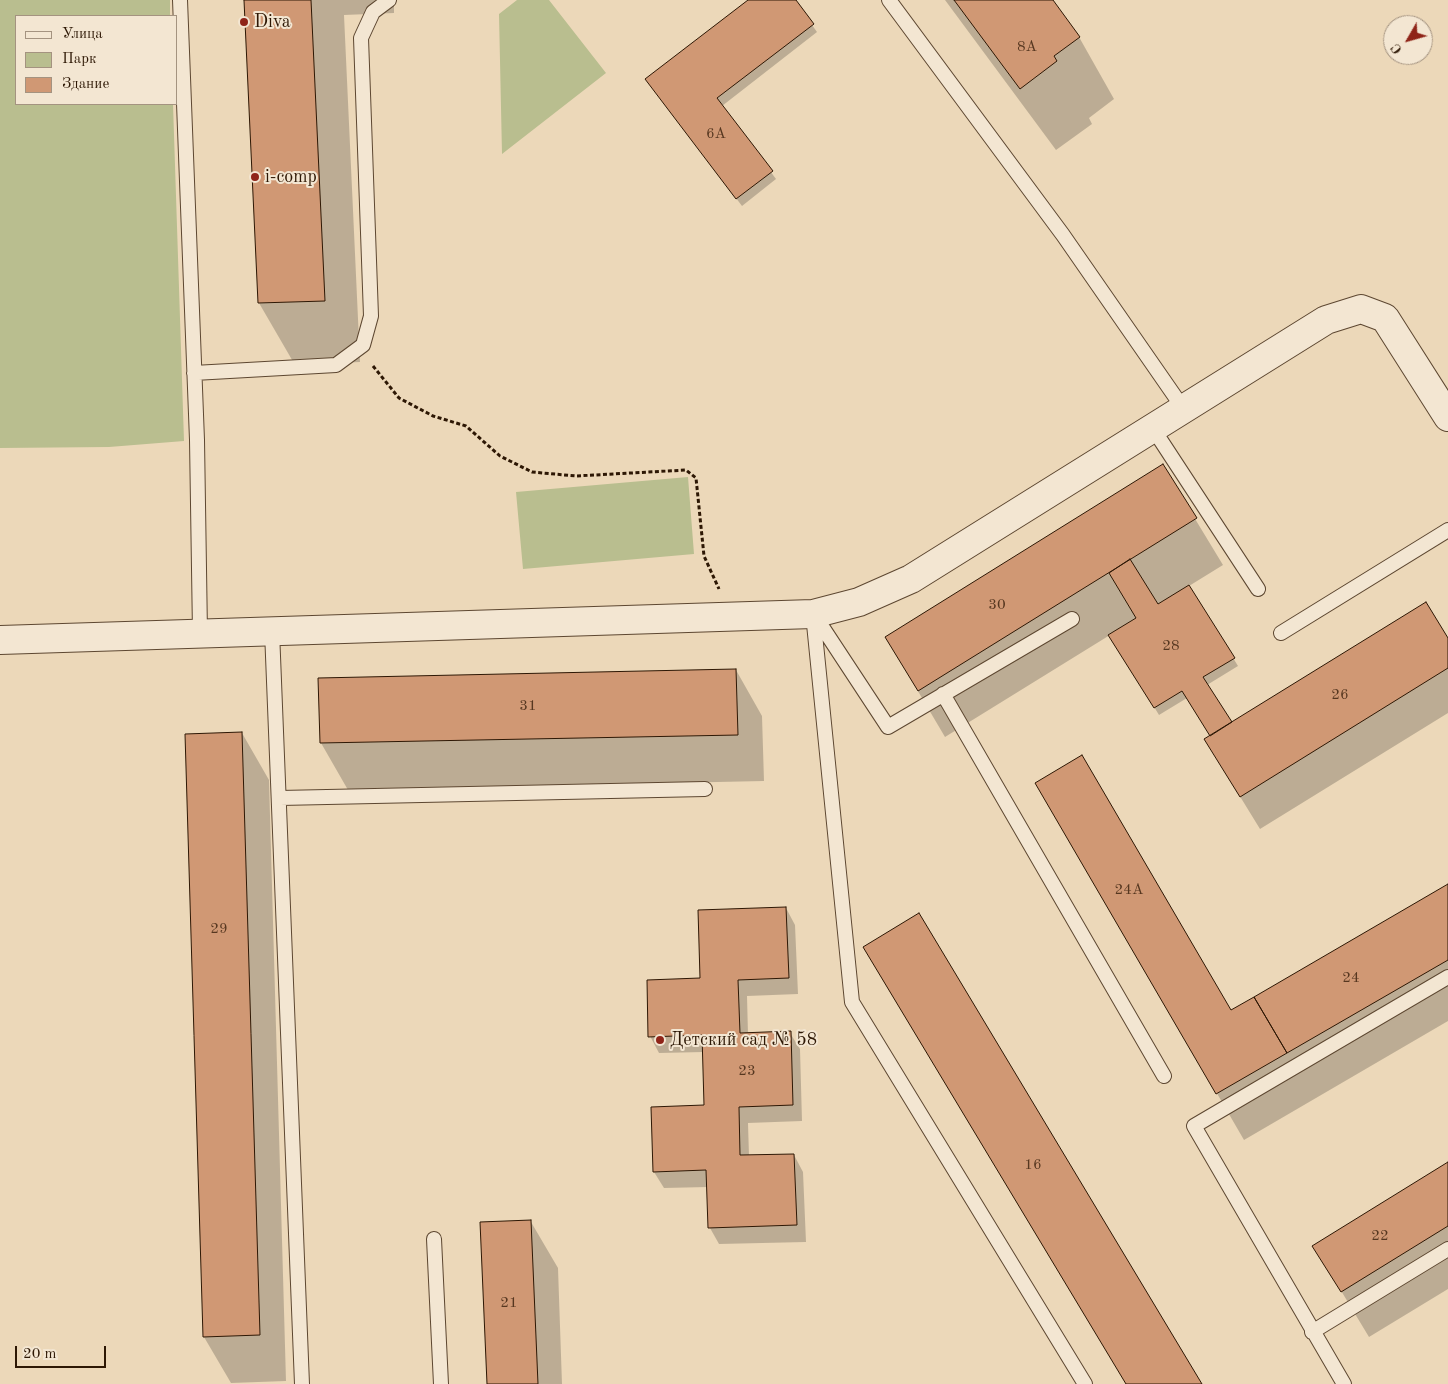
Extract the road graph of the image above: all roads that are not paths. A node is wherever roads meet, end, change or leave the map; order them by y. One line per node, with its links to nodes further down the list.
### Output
1 (180, 0): 4 (lane)
2 (389, 0): 4 (lane)
3 (889, 0): 5 (lane)
4 (194, 373): 13 (lane)
5 (1183, 408): 6 (street); 7 (street)
6 (1448, 418)
7 (1152, 427): 9 (lane); 10 (street)
8 (1448, 530): 14 (lane)
9 (1258, 589)
10 (813, 614): 12 (street); 16 (lane); 26 (lane)
11 (1072, 619): 16 (lane)
12 (272, 631): 13 (street); 18 (lane)
13 (200, 633): 15 (street)
14 (1281, 633)
15 (0, 640)
16 (944, 694): 20 (lane)
17 (705, 790): 18 (lane)
18 (280, 798): 24 (lane)
19 (1448, 977): 23 (lane)
20 (1164, 1076)
21 (434, 1240): 25 (lane)
22 (1448, 1249): 23 (lane)
23 (1312, 1332): 27 (lane)
24 (302, 1384)
25 (441, 1384)
26 (1085, 1384)
27 (1344, 1384)

